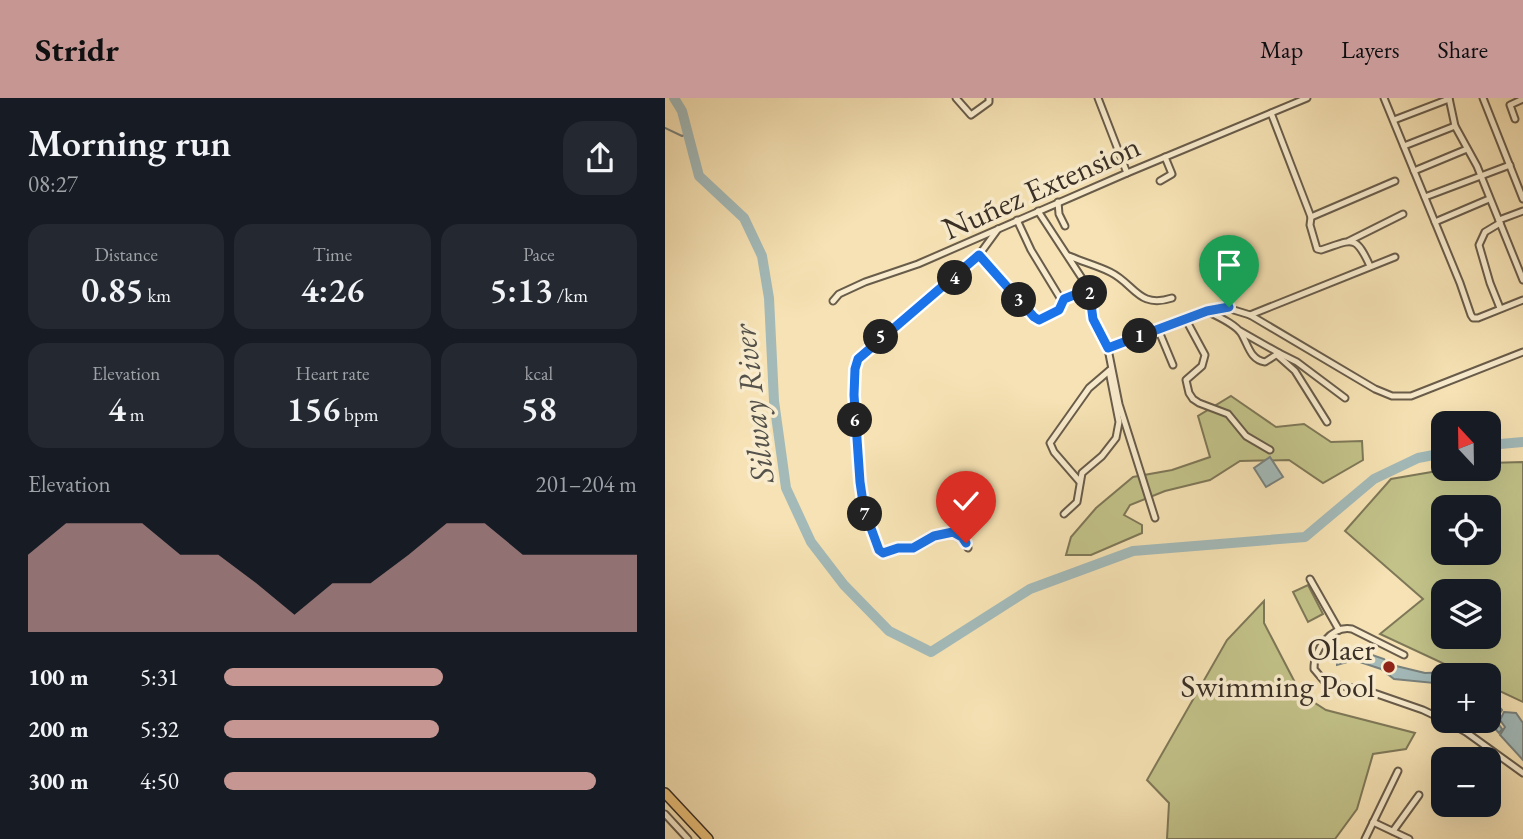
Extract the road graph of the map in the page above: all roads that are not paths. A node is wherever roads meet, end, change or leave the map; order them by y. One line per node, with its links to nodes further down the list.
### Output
1 (955, 98): 2 (street)
2 (989, 98)
3 (1098, 98): 18 (street)
4 (1307, 98): 9 (street, Nuñez Extension)
5 (1384, 98): 11 (street)
6 (1449, 98): 11 (street); 12 (street)
7 (1483, 98): 16 (street)
8 (1523, 99): 10 (street)
9 (1271, 113): 15 (street, Nuñez Extension); 29 (street)
10 (1515, 119)
11 (1394, 120): 13 (street)
12 (1455, 126): 13 (street); 14 (street)
13 (1404, 146): 17 (street)
14 (1468, 149): 17 (street); 19 (street)
15 (1165, 157): 18 (street, Nuñez Extension); 20 (street)
16 (1510, 165): 19 (street); 23 (street)
17 (1414, 170): 22 (street)
18 (1127, 173): 25 (street, Nuñez Extension)
19 (1480, 174): 22 (street); 24 (street)
20 (1160, 181)
21 (1395, 181): 29 (street)
22 (1425, 197): 32 (street)
23 (1523, 199)
24 (1489, 200): 31 (street); 32 (street)
25 (1058, 202): 26 (street, Nuñez Extension); 33 (street)
26 (1038, 211): 30 (street, Nuñez Extension); 37 (street)
27 (1523, 211): 31 (street)
28 (1403, 214): 35 (street)
29 (1311, 217): 35 (street)
30 (1017, 220): 34 (street, Nuñez Extension); 45 (street)
31 (1499, 221): 40 (street); 46 (street)
32 (1435, 222): 46 (street)
33 (1065, 226)
34 (999, 228): 36 (street); 44 (street, Nuñez Extension)
35 (1347, 242): 39 (street)
36 (979, 255): 45 (street); 63 (street)
37 (1067, 255): 41 (street); 42 (street)
38 (1395, 257): 39 (street)
39 (1370, 266): 48 (street)
40 (1523, 280)
41 (1089, 289): 45 (street); 52 (street)
42 (1172, 298)
43 (1523, 300): 46 (street)
44 (833, 301)
45 (1062, 301)
46 (1500, 308)
47 (1207, 311): 48 (street); 49 (street); 51 (street)
48 (1250, 315): 53 (street)
49 (1185, 318): 50 (street); 59 (street)
50 (1158, 329): 52 (street); 55 (street)
51 (1240, 331): 54 (street); 54 (street)
52 (1108, 348): 56 (street)
53 (1523, 352)
54 (1278, 354): 57 (street); 58 (street)
55 (1173, 365)
56 (1111, 370): 60 (street); 60 (street); 62 (street)
57 (1345, 398)
58 (1328, 422)
59 (1270, 450)
60 (1081, 483): 61 (street)
61 (1064, 514)
62 (1155, 518)
63 (968, 548)
64 (1310, 579): 65 (street)
65 (1339, 630): 66 (street); 67 (street)
66 (1404, 655)
67 (1431, 714)
68 (1468, 733): 70 (street)
69 (1398, 771): 74 (street)
70 (1523, 773)
71 (665, 793): 77 (main road)
72 (1419, 794): 75 (street)
73 (665, 814): 76 (street)
74 (1373, 822): 75 (street); 78 (street)
75 (1393, 831): 79 (street)
76 (688, 839)
77 (708, 839)
78 (1365, 839)
79 (1409, 839)

